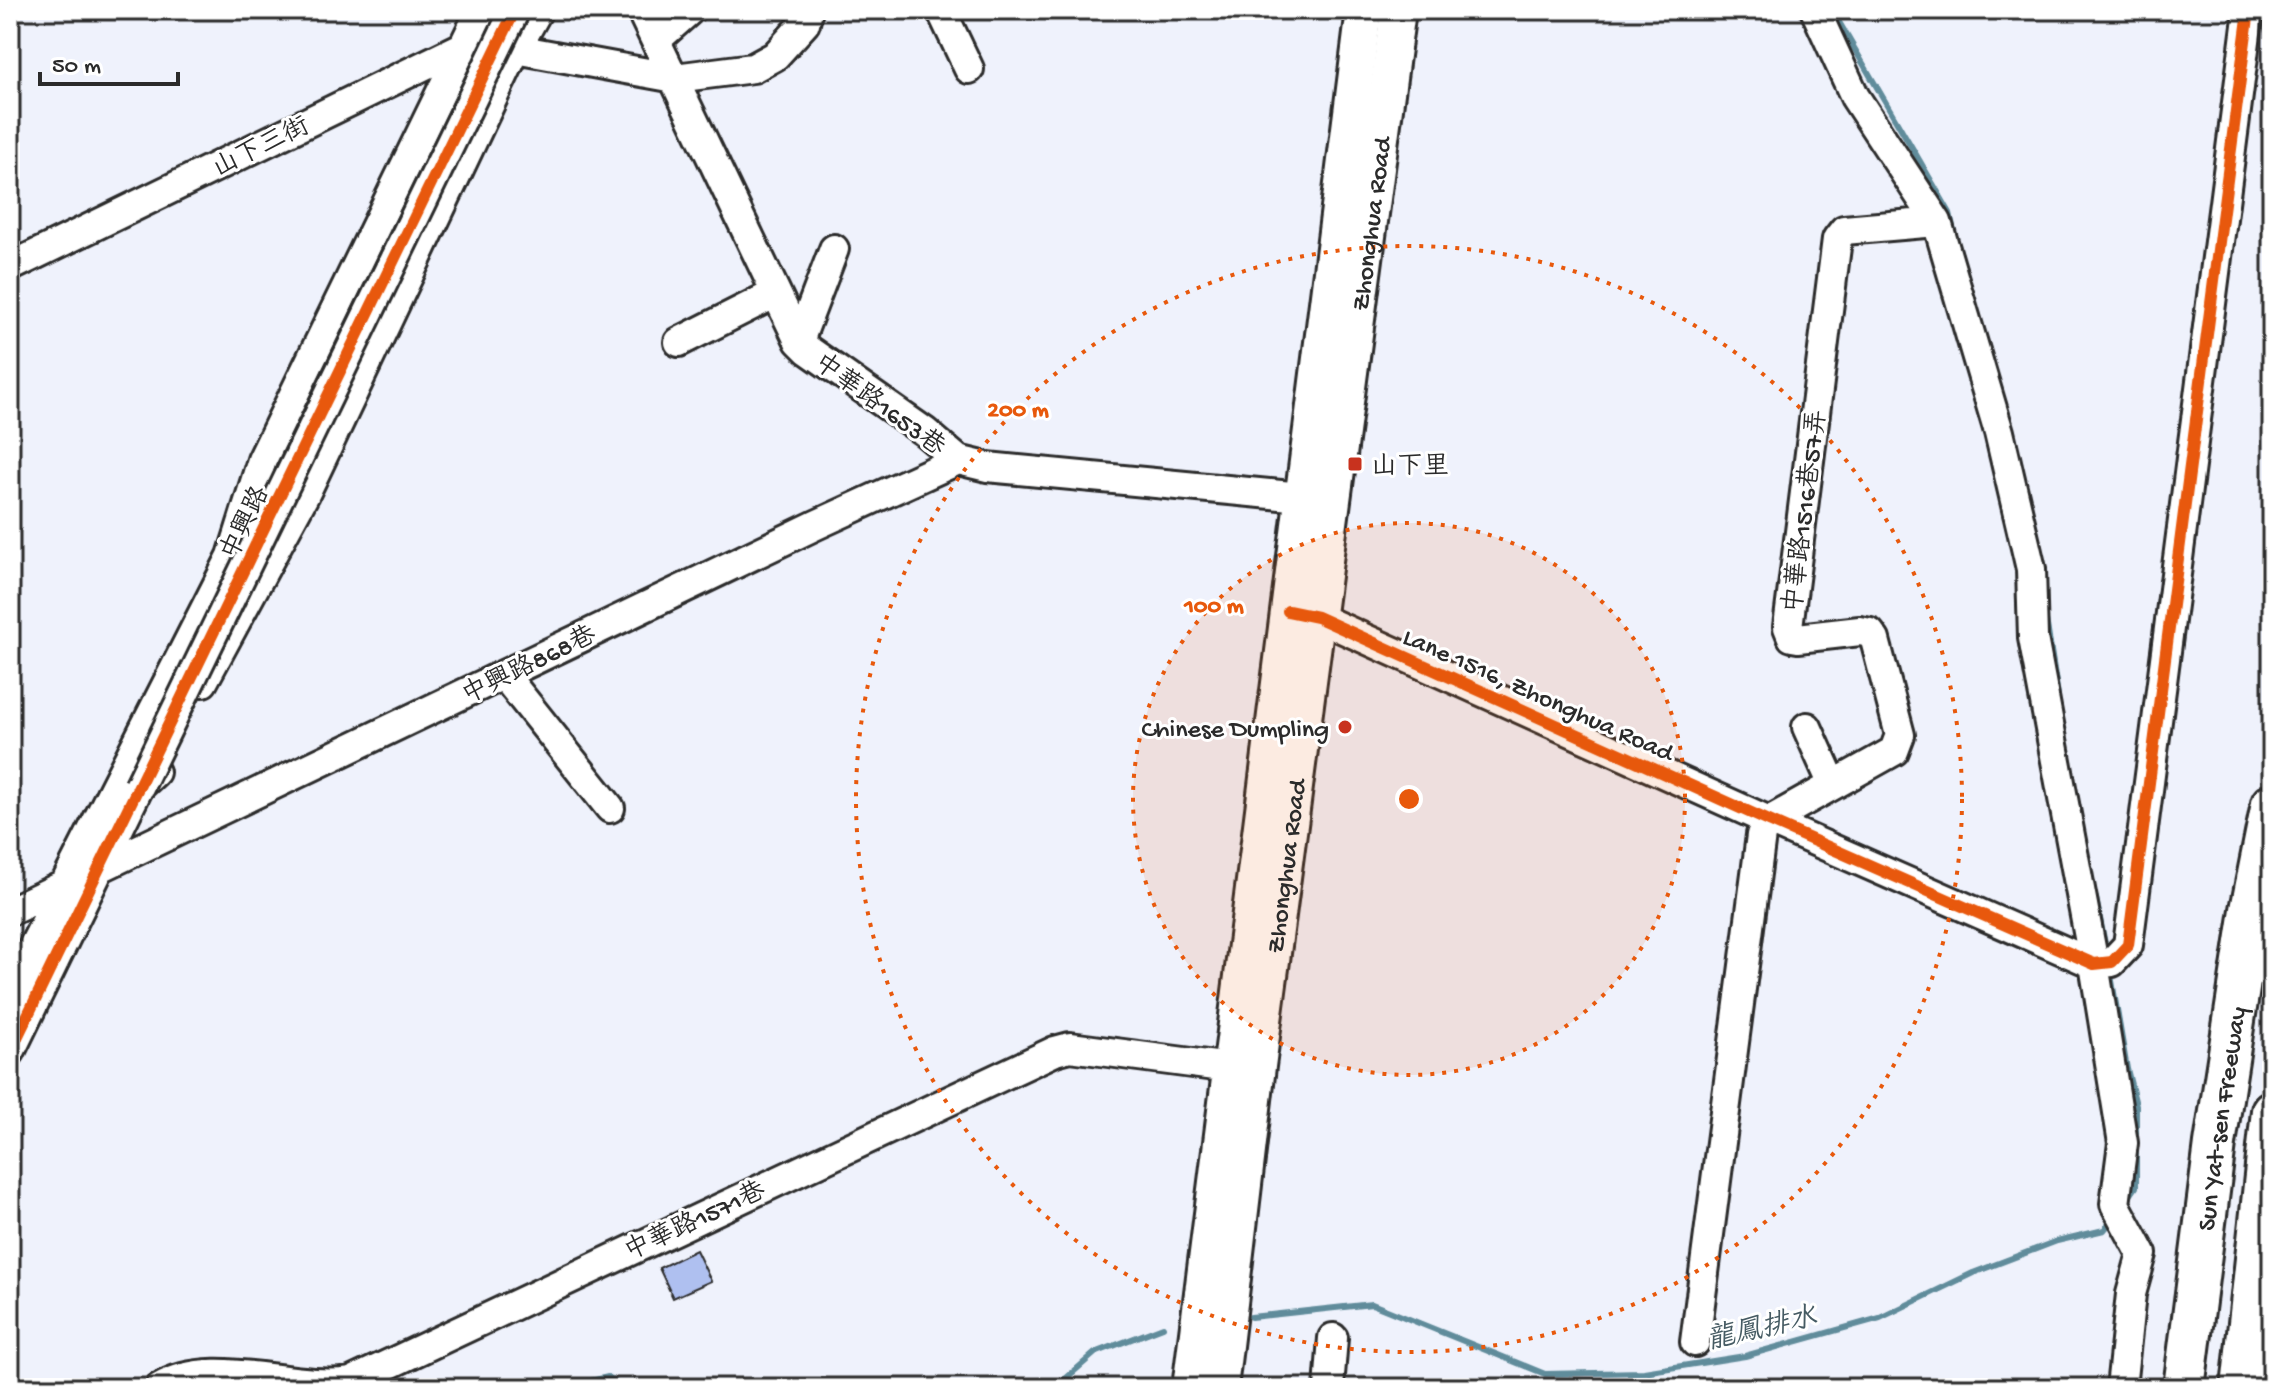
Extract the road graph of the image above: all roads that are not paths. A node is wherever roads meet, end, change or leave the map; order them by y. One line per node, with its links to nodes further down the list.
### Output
1 (481, 10): 14 (street, 中興路)
2 (494, 10): 26 (street, 中興路)
3 (515, 10): 31 (street, 中興路, bridge)
4 (538, 10): 15 (street, 中興路)
5 (641, 10): 13 (street, 中華路1653巷)
6 (690, 10): 13 (street)
7 (808, 10): 17 (street, 山下三街)
8 (941, 10): 16 (street)
9 (1364, 10): 25 (main road, Zhonghua Road)
10 (1398, 10): 25 (main road, Zhonghua Road)
11 (1815, 10): 18 (street)
12 (2249, 10): 38 (street)
13 (656, 40): 17 (street, 中華路1653巷)
14 (462, 47): 15 (street, 山下三街); 20 (street, 山下三街); 26 (street, 中興路)
15 (516, 49): 17 (street, 山下三街); 31 (street, 中興路)
16 (969, 69)
17 (675, 78): 21 (street, 中華路1653巷)
18 (1937, 222): 30 (street, 中華路1516巷57弄); 38 (street)
19 (834, 249): 22 (street)
20 (10, 267)
21 (776, 293): 22 (street, 中華路1653巷); 23 (street)
22 (799, 341): 24 (street, 中華路1653巷)
23 (679, 342)
24 (958, 460): 25 (street, 中華路1653巷); 28 (street, 中興路868巷)
25 (1317, 498): 27 (main road, Zhonghua Road)
26 (232, 556): 36 (street, 中興路)
27 (1303, 614): 34 (street, Lane 1516, Zhonghua Road); 41 (main road, Zhonghua Road); 49 (main road, Zhonghua Road)
28 (504, 675): 33 (street); 35 (street, 中興路868巷)
29 (1807, 727): 30 (street)
30 (1833, 785): 34 (street, 中華路1516巷57弄)
31 (139, 787): 35 (street, 中興路)
32 (2272, 804): 46 (highway, Sun Yat-sen Freeway)
33 (610, 808)
34 (1769, 821): 38 (street, Lane 1516, Zhonghua Road); 44 (street)
35 (100, 869): 36 (street, 中興路868巷); 40 (street, 中興路)
36 (62, 887): 37 (street, 中興路868巷); 39 (street, 中興路)
37 (10, 911)
38 (2094, 964): 51 (street)
39 (10, 992)
40 (10, 1052)
41 (1230, 1068): 45 (street, 中華路1571巷); 48 (main road, Zhonghua Road)
42 (2272, 1111): 52 (highway, Sun Yat-sen Freeway)
43 (1333, 1338): 50 (street)
44 (1695, 1342)
45 (290, 1385): 47 (street, 中華路1571巷)
46 (2183, 1385)
47 (159, 1388)
48 (1190, 1388)
49 (1220, 1388)
50 (1329, 1388)
51 (2121, 1388)
52 (2242, 1388)

